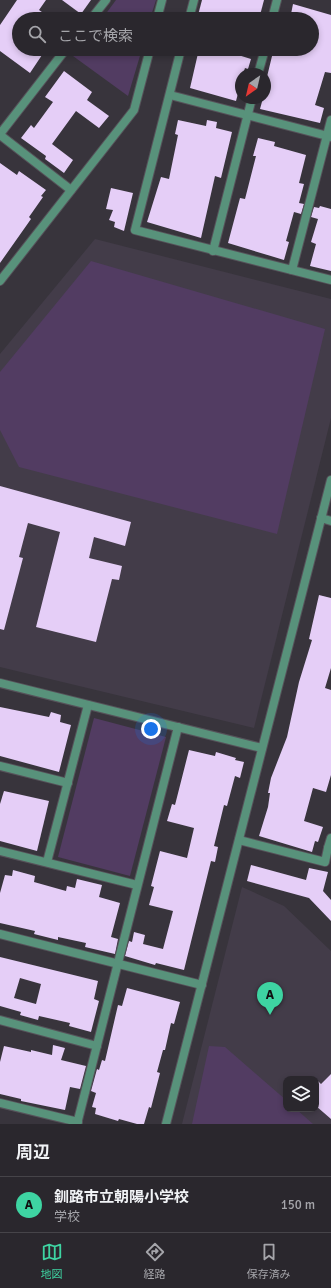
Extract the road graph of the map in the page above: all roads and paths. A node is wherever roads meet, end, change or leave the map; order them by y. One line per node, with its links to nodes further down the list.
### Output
1 (106, 0): 5 (street)
2 (162, 0): 6 (street)
3 (194, 0): 7 (street)
4 (277, 0): 8 (street)
5 (97, 12)
6 (159, 12)
7 (191, 12)
8 (274, 12)
9 (61, 56): 18 (street)
10 (148, 56): 20 (street)
11 (179, 56): 14 (street)
12 (263, 56): 13 (street)
13 (260, 68)
14 (170, 95): 16 (street); 21 (street)
15 (250, 104): 16 (street)
16 (248, 114): 19 (street); 21 (street)
17 (331, 120): 19 (street)
18 (0, 135): 20 (street)
19 (329, 137): 22 (street)
20 (71, 190): 24 (street)
21 (213, 251): 22 (street)
22 (292, 270): 23 (street)
23 (331, 280)
24 (0, 281)
25 (331, 480): 26 (street)
26 (321, 518): 27 (street); 31 (street)
27 (331, 521)
28 (0, 683): 29 (street)
29 (88, 705): 30 (street); 33 (street)
30 (178, 727): 31 (street); 39 (street)
31 (262, 748): 35 (street)
32 (0, 766): 33 (street)
33 (68, 783): 38 (street)
34 (331, 838): 36 (street)
35 (238, 840): 36 (street); 42 (street)
36 (330, 849)
37 (0, 851): 38 (street)
38 (47, 862): 39 (street)
39 (137, 885): 41 (street)
40 (0, 934): 41 (street)
41 (117, 964): 42 (street); 44 (street)
42 (202, 986): 47 (street)
43 (0, 1020): 44 (street)
44 (96, 1046): 46 (street)
45 (0, 1103): 46 (street)
46 (78, 1123)
47 (166, 1124)

